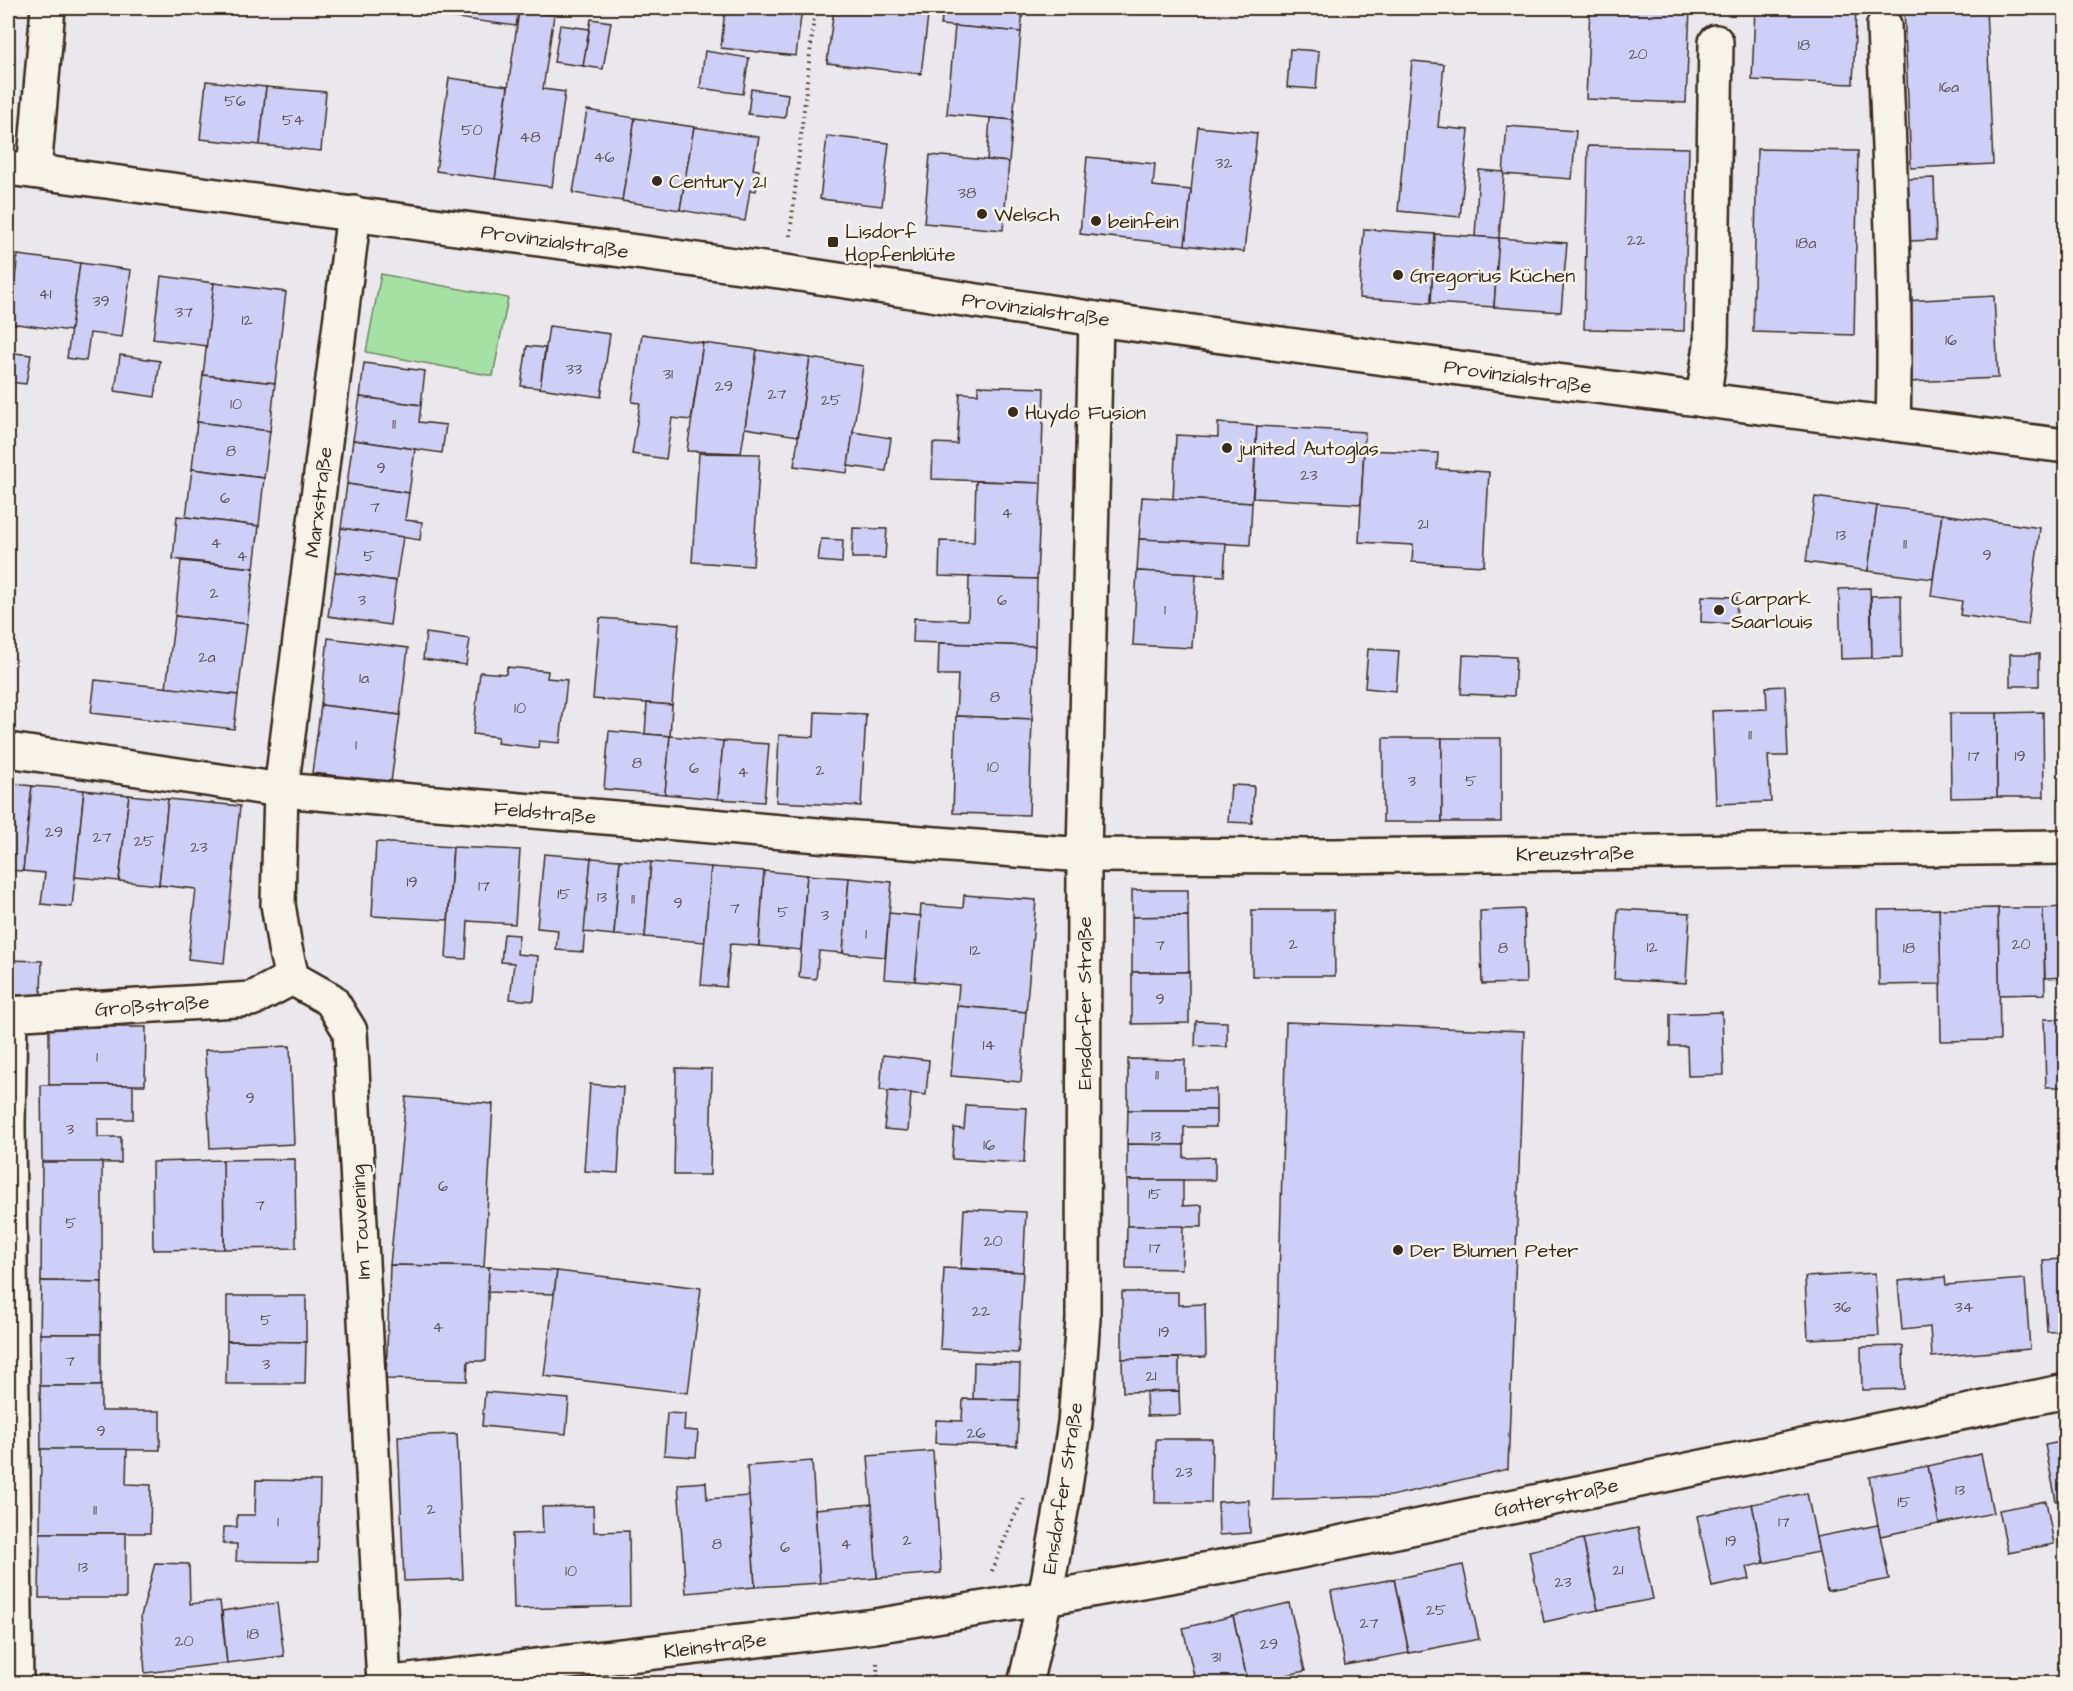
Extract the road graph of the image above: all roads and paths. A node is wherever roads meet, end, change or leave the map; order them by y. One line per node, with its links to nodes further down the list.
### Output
1 (48, 8): 5 (street)
2 (815, 8): 7 (path)
3 (1884, 25): 10 (street)
4 (1716, 42): 9 (street)
5 (21, 170): 6 (street, Provinzialstraße)
6 (354, 213): 7 (street, Provinzialstraße); 13 (street, Marxstraße)
7 (786, 272): 8 (street, Provinzialstraße)
8 (1096, 318): 9 (street, Provinzialstraße); 15 (street, Ensdorfer Straße)
9 (1703, 400): 10 (street, Provinzialstraße)
10 (1893, 424): 11 (street, Provinzialstraße)
11 (2066, 446)
12 (8, 750): 13 (street, Feldstraße)
13 (281, 790): 15 (street, Feldstraße); 16 (street)
14 (2066, 847): 15 (street, Kreuzstraße)
15 (1084, 855): 19 (street, Ensdorfer Straße)
16 (292, 978): 17 (street, Großstraße); 21 (street, Im Touvening)
17 (9, 1014): 20 (street)
18 (2066, 1391): 19 (street, Gatterstraße)
19 (1045, 1598): 21 (street, Kleinstraße); 22 (street, Ensdorfer Straße)
20 (16, 1683)
21 (384, 1683)
22 (1025, 1683)

